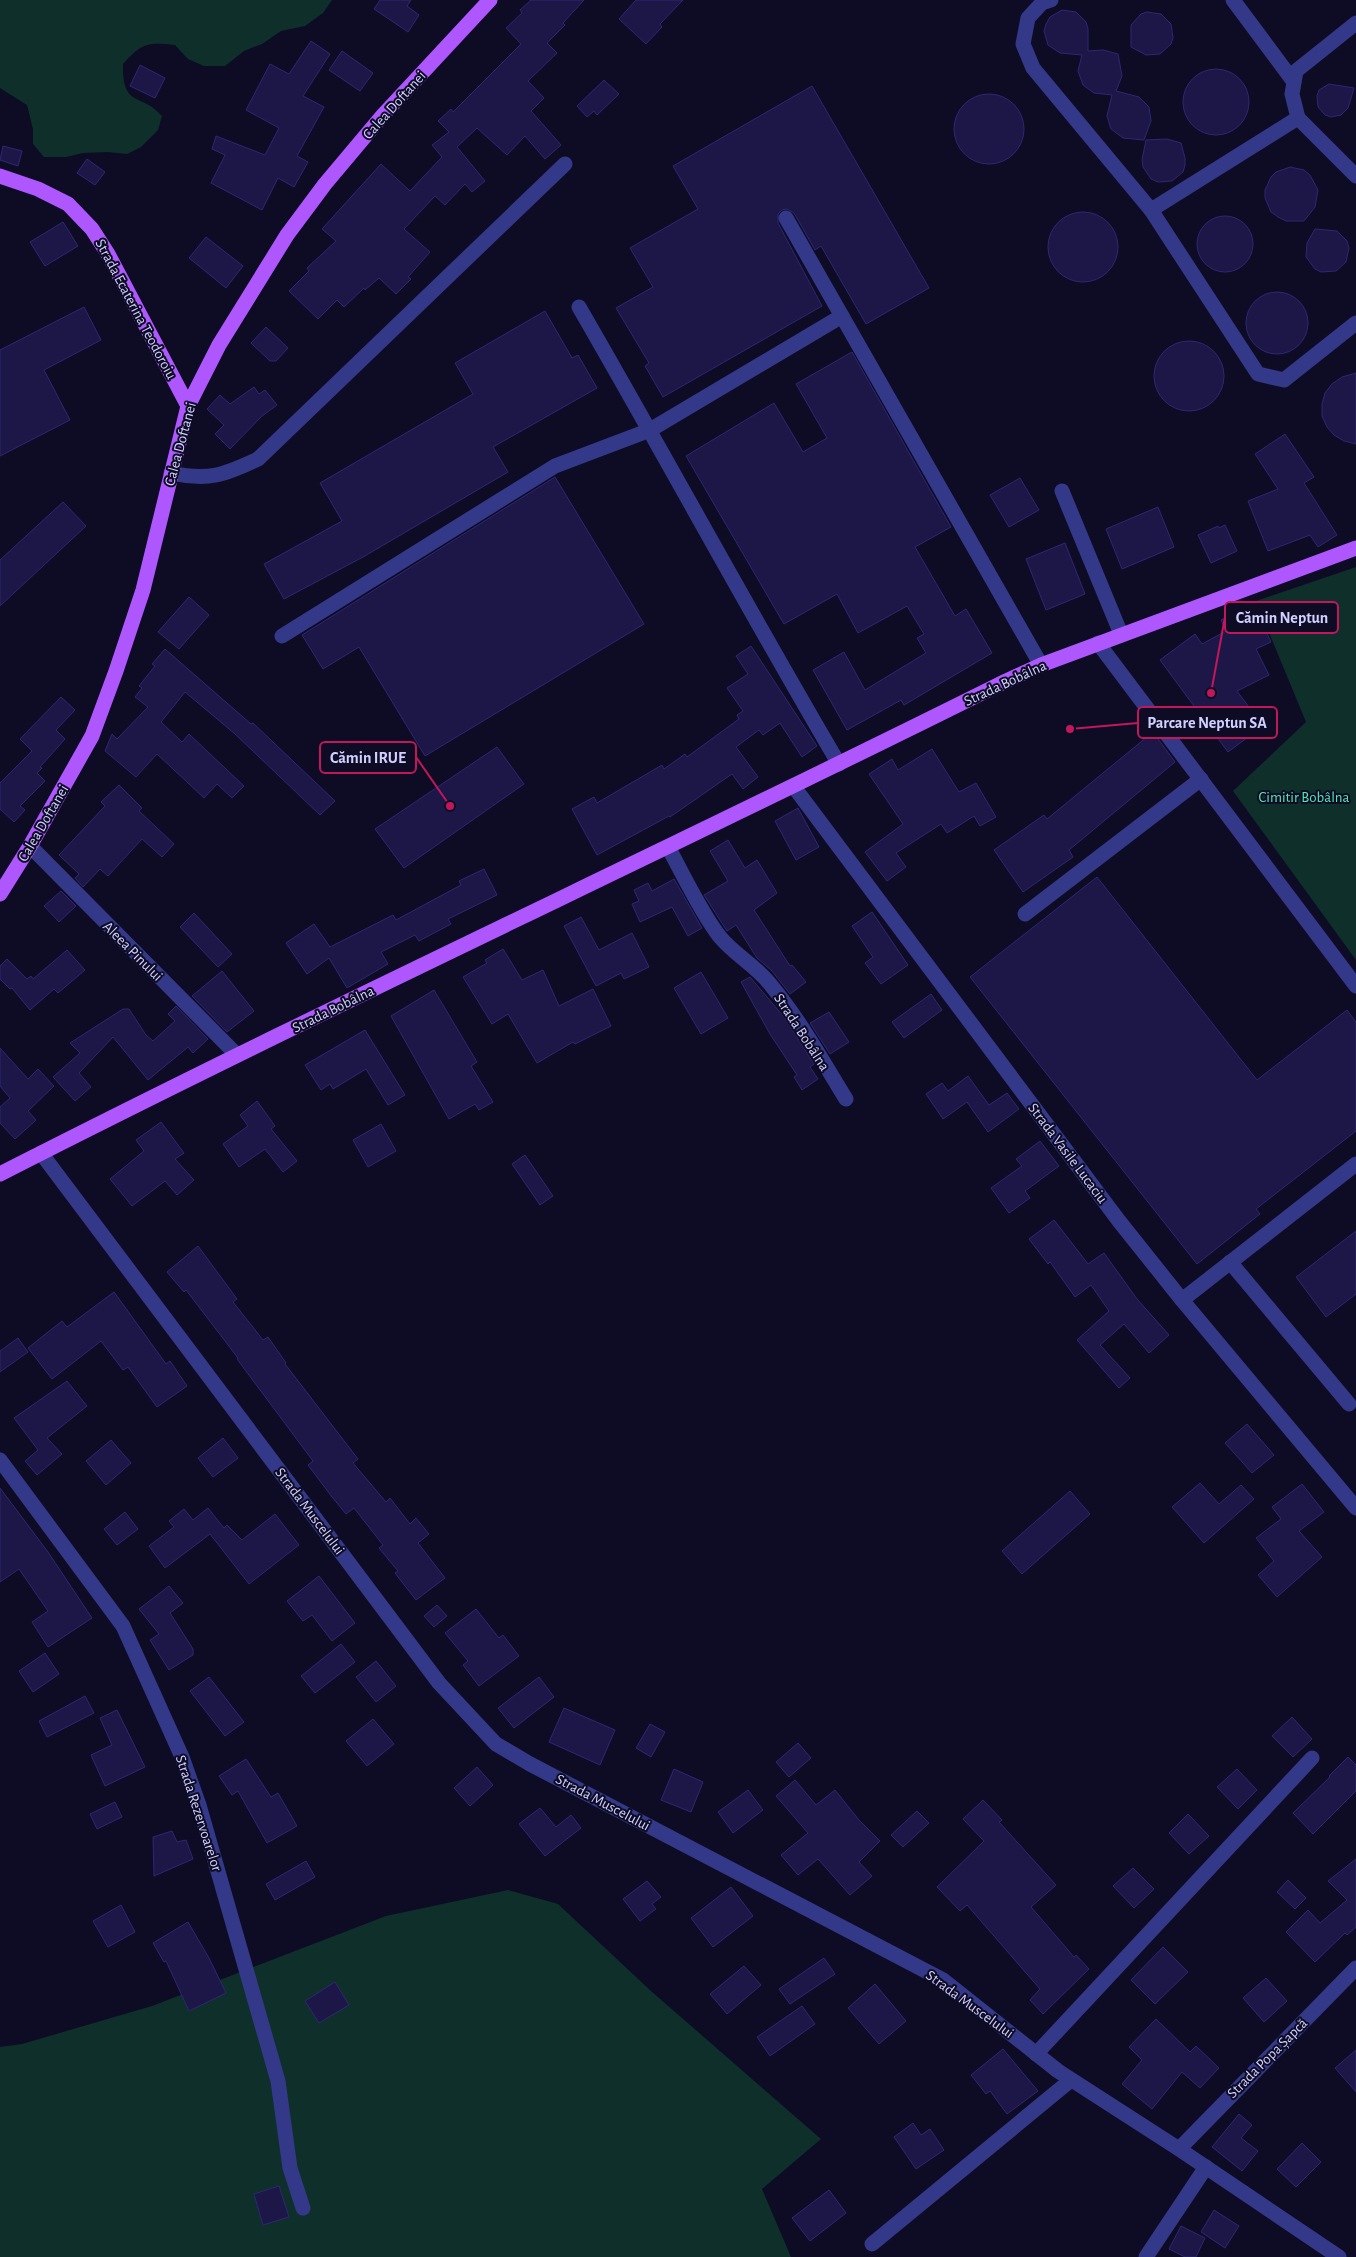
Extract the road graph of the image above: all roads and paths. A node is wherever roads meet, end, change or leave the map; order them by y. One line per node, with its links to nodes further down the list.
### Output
1 (490, 0): 15 (main road, Calea Doftanei)
2 (1051, 0): 10 (street)
3 (1233, 0): 5 (street)
4 (1356, 23): 5 (street)
5 (1294, 82): 6 (street)
6 (1298, 118): 9 (street); 10 (street)
7 (565, 164): 17 (street)
8 (0, 176): 15 (main road, Strada Ecaterina Teodoroiu)
9 (1356, 176)
10 (1151, 210): 14 (street)
11 (786, 218): 13 (street)
12 (579, 307): 16 (street)
13 (842, 316): 16 (street); 23 (street)
14 (1356, 323)
15 (188, 406): 17 (main road, Calea Doftanei)
16 (650, 430): 21 (street); 24 (street)
17 (171, 473): 27 (main road, Calea Doftanei)
18 (1062, 491): 20 (street)
19 (1356, 548): 20 (main road, Strada Bobâlna)
20 (1121, 634): 22 (main road, Strada Bobâlna)
21 (282, 636)
22 (1098, 643): 23 (main road, Strada Bobâlna); 25 (street)
23 (1041, 665): 24 (main road, Strada Bobâlna)
24 (839, 764): 26 (main road, Strada Bobâlna)
25 (1201, 779): 30 (street); 31 (street)
26 (794, 787): 28 (main road, Strada Bobâlna); 38 (street, Strada Vasile Lucaciu)
27 (30, 846): 29 (main road, Calea Doftanei); 32 (street, Aleea Pinului)
28 (668, 847): 32 (main road, Strada Bobâlna); 33 (street, Strada Bobâlna)
29 (0, 894)
30 (1025, 914)
31 (1356, 986)
32 (237, 1055): 34 (main road, Strada Bobâlna)
33 (846, 1099)
34 (41, 1153): 36 (main road, Strada Bobâlna); 44 (street, Strada Muscelului)
35 (1356, 1164): 37 (street)
36 (0, 1174)
37 (1230, 1262): 38 (street); 39 (street)
38 (1182, 1300): 41 (street, Strada Vasile Lucaciu)
39 (1349, 1404)
40 (0, 1460): 48 (street, Strada Rezervoarelor)
41 (1356, 1508)
42 (1312, 1758): 44 (street)
43 (1356, 1968): 46 (street, Strada Popa Șapcă)
44 (1036, 2054): 45 (street, Strada Muscelului)
45 (1071, 2080): 46 (street, Strada Muscelului); 49 (street)
46 (1179, 2149): 47 (street, Strada Muscelului)
47 (1206, 2167): 50 (street); 51 (street, Strada Muscelului)
48 (303, 2208)
49 (872, 2244)
50 (1146, 2257)
51 (1339, 2257)

